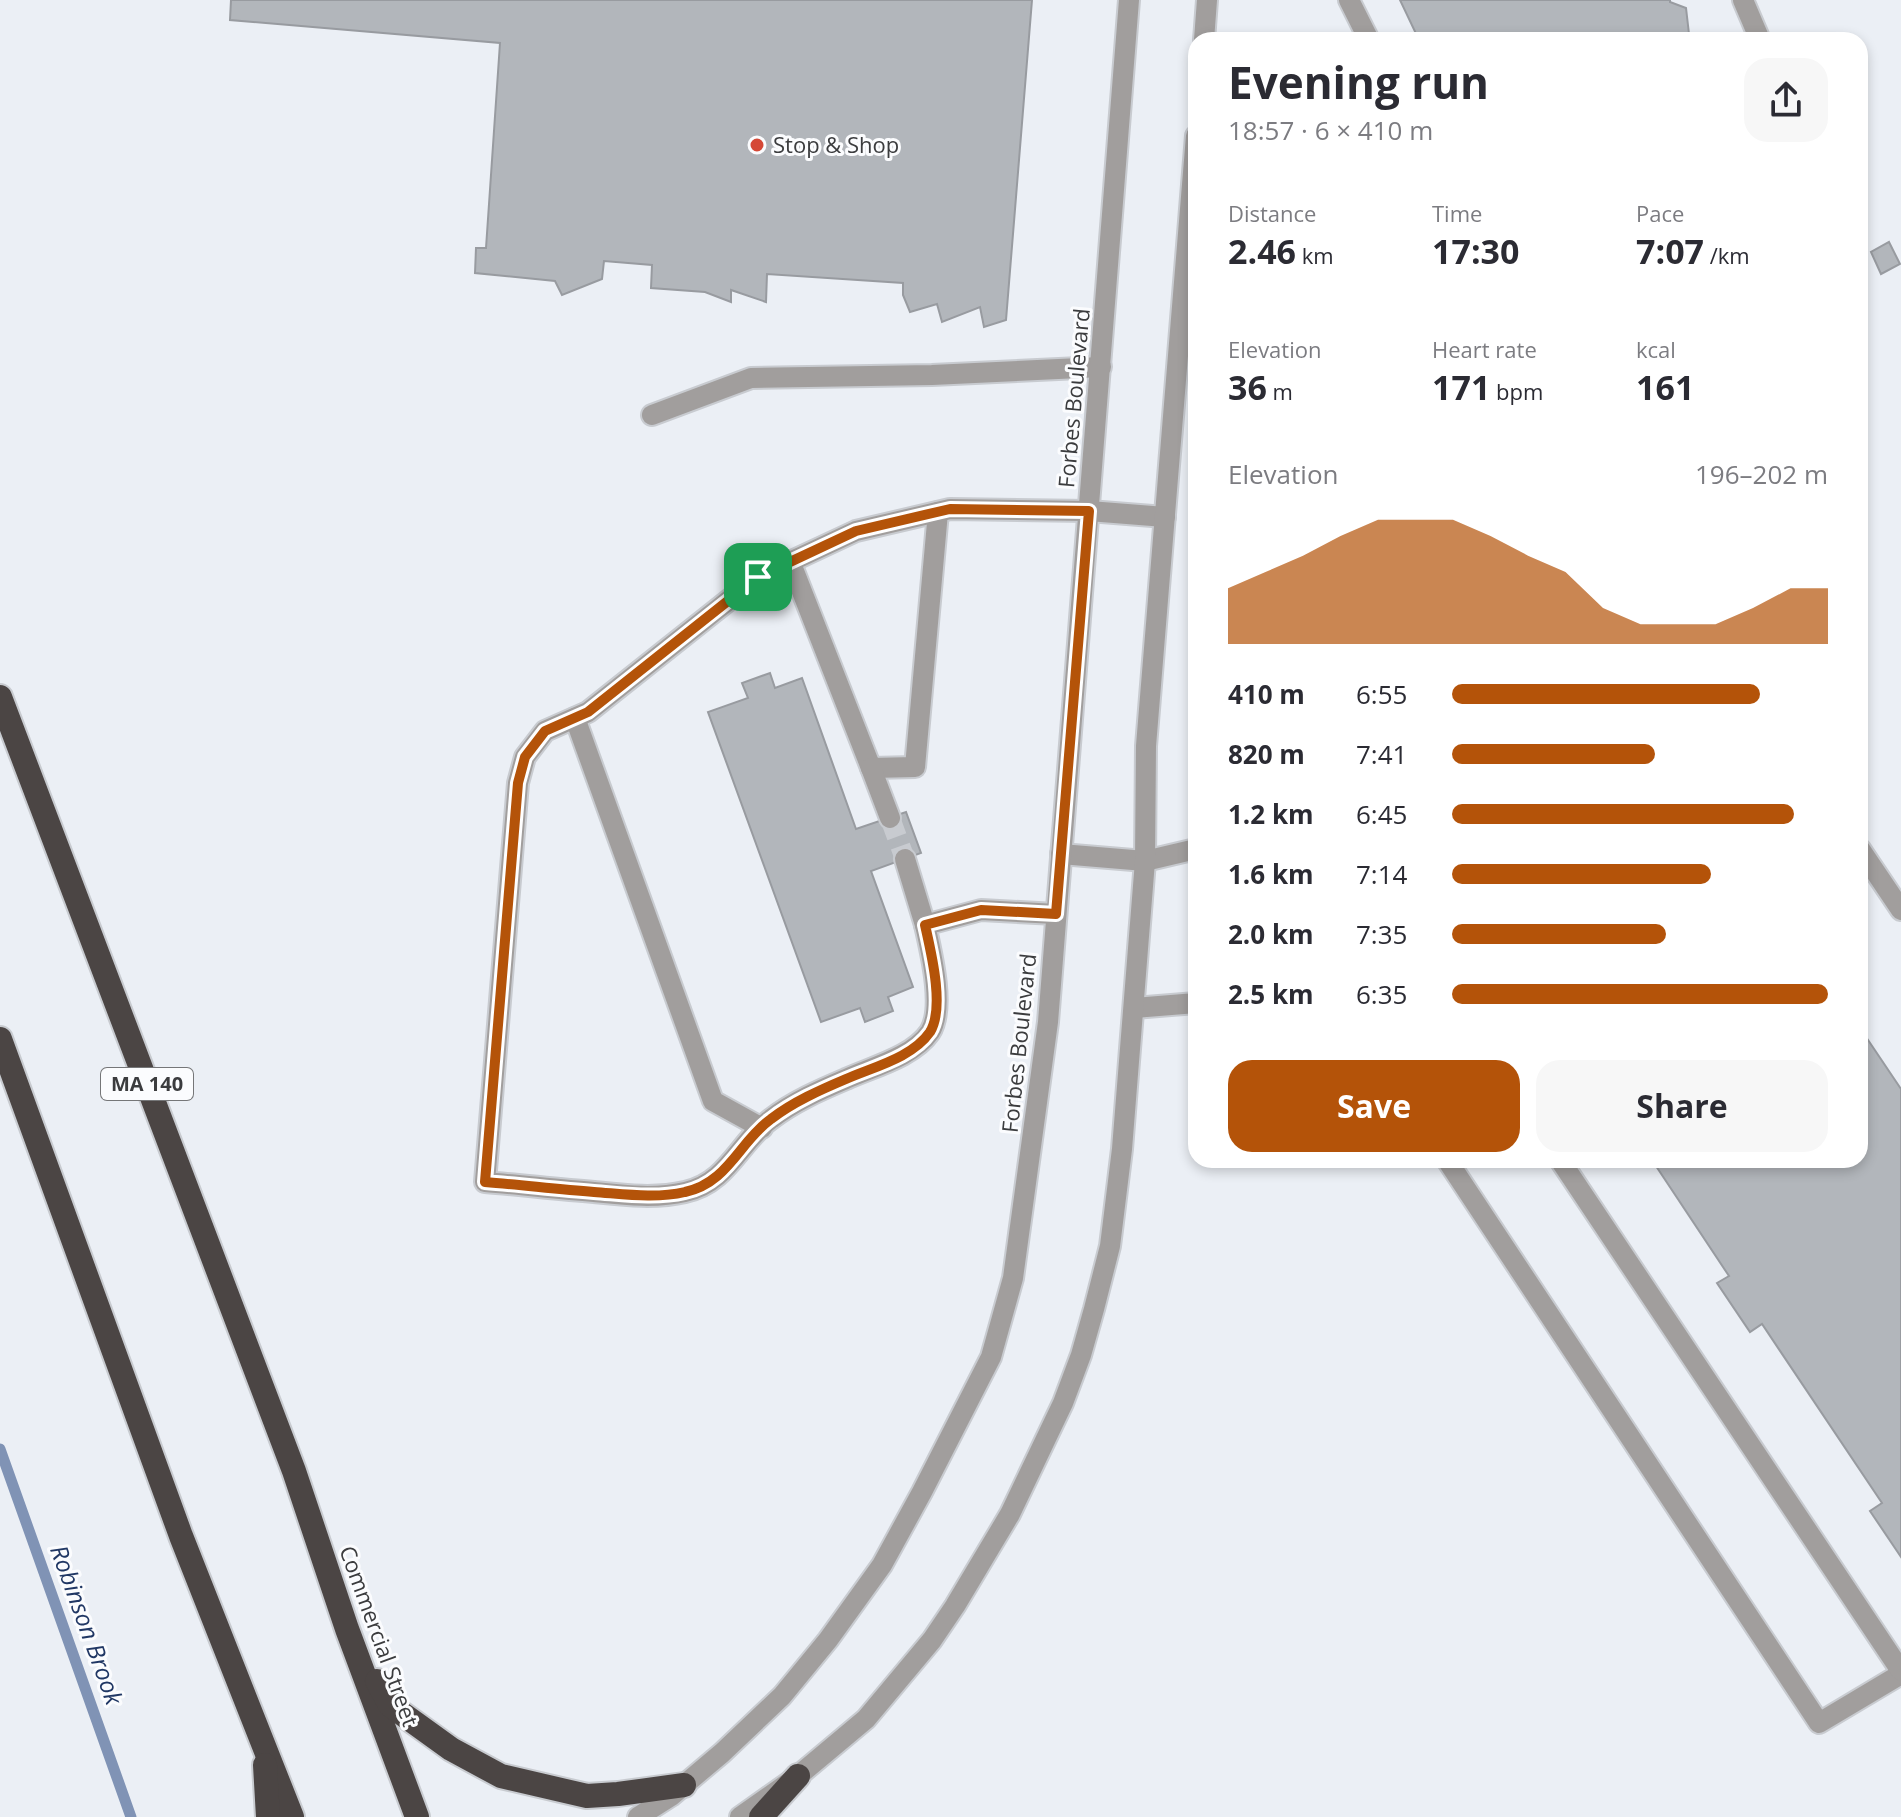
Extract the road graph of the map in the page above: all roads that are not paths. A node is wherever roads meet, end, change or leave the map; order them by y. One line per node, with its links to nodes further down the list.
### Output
1 (1207, 0): 5 (street)
2 (1349, 0): 6 (street)
3 (1743, 0): 7 (street)
4 (1123, 5): 9 (street, Forbes Boulevard)
5 (1205, 32)
6 (1365, 32)
7 (1757, 32)
8 (1188, 234): 13 (street)
9 (1101, 367): 10 (street); 11 (street, Forbes Boulevard)
10 (652, 415)
11 (1089, 511): 12 (street); 13 (street); 20 (street, Forbes Boulevard)
12 (938, 512): 14 (street); 17 (street)
13 (1165, 517): 22 (street)
14 (790, 561): 16 (street); 17 (street)
15 (0, 697): 33 (highway, Commercial Street / MA 140)
16 (575, 718): 30 (street); 30 (street)
17 (871, 768): 18 (street)
18 (890, 818)
19 (1188, 851): 22 (street)
20 (1061, 854): 22 (street); 25 (street, Forbes Boulevard)
21 (905, 859): 26 (street)
22 (1145, 861): 28 (street)
23 (1868, 861): 24 (street)
24 (1901, 910)
25 (1056, 914): 26 (street); 37 (street, Forbes Boulevard)
26 (925, 925): 30 (street)
27 (1188, 1004): 28 (street)
28 (1134, 1008): 36 (street)
29 (0, 1039): 35 (highway)
30 (762, 1128)
31 (1452, 1168): 34 (street)
32 (1565, 1168): 34 (street)
33 (347, 1629): 37 (highway); 40 (highway, Commercial Street / MA 140)
34 (1901, 1672)
35 (264, 1747): 38 (highway); 39 (highway)
36 (798, 1776): 42 (street); 43 (highway)
37 (684, 1785): 41 (street, Forbes Boulevard)
38 (268, 1817)
39 (292, 1817)
40 (417, 1817)
41 (638, 1817)
42 (740, 1817)
43 (761, 1817)

